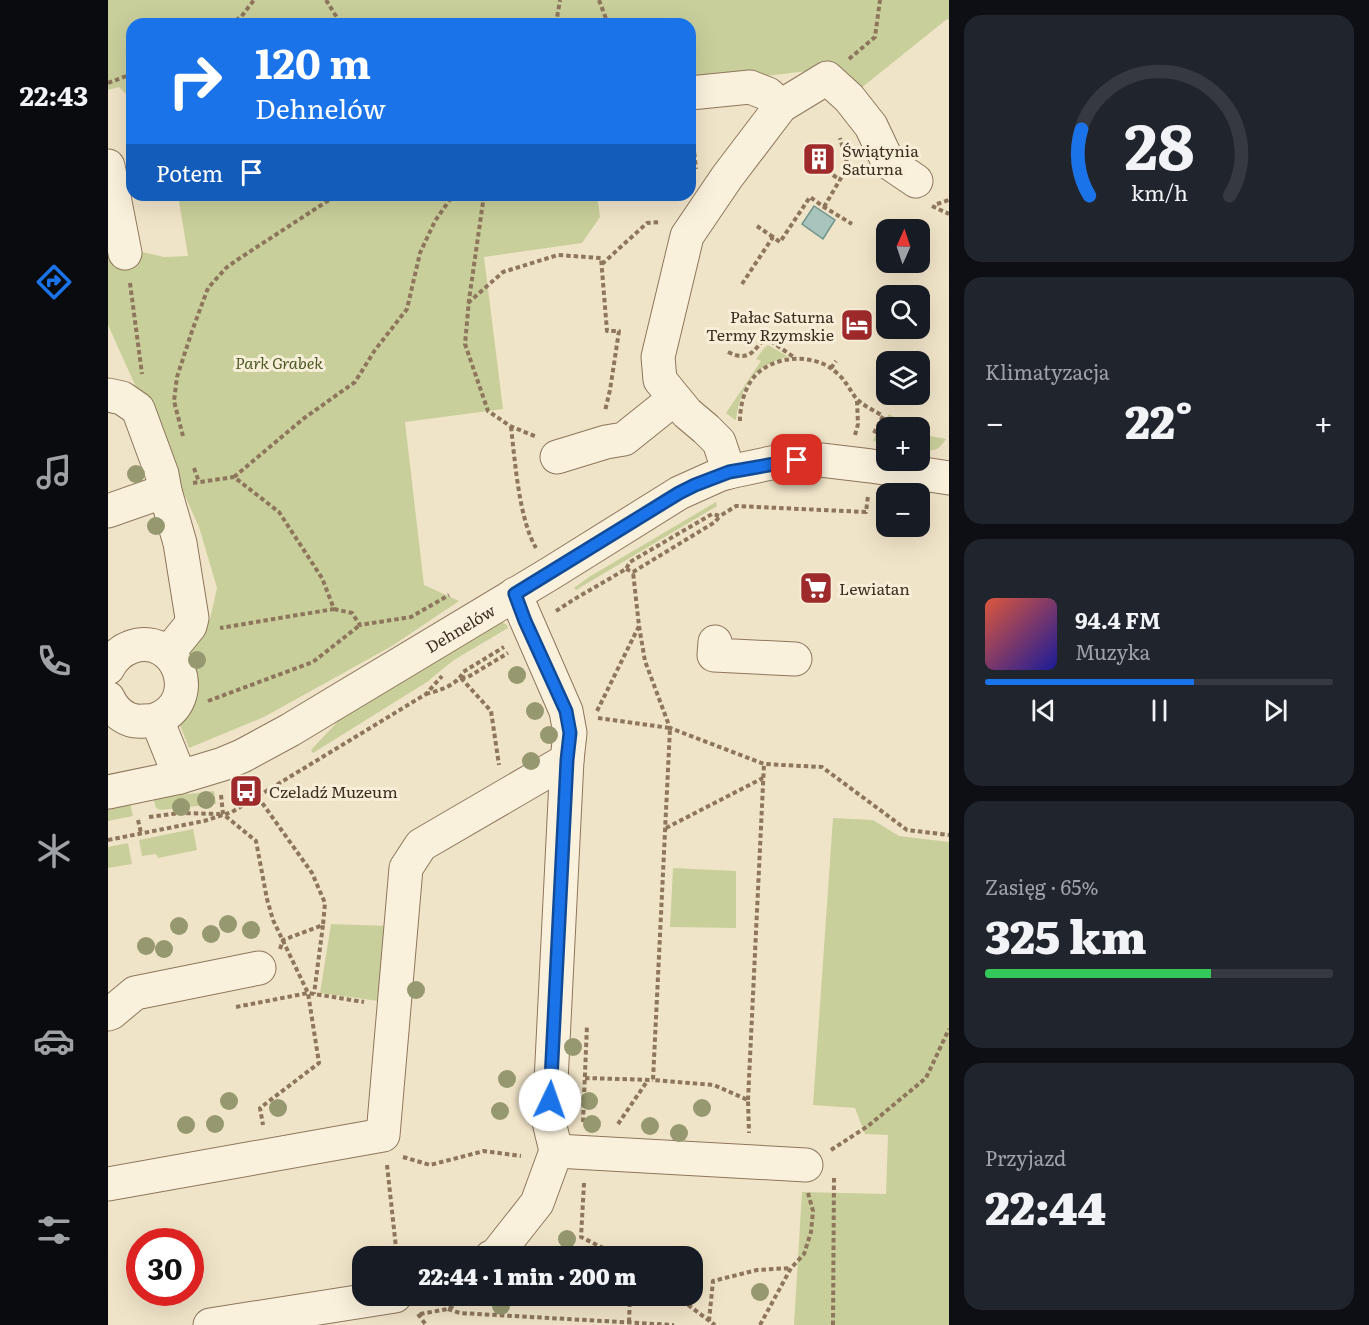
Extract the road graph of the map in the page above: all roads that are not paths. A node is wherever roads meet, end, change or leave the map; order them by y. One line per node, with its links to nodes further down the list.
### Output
1 (696, 92): 2 (street)
2 (781, 106): 4 (street); 7 (street)
3 (108, 166): 5 (street)
4 (916, 181)
5 (125, 253)
6 (108, 395): 11 (street)
7 (674, 399): 8 (street); 9 (street)
8 (564, 455)
9 (724, 457): 10 (street, Dehnelów); 13 (street, Dehnelów)
10 (949, 478)
11 (165, 491): 12 (street); 15 (street)
12 (108, 511)
13 (515, 594): 20 (street); 21 (street, Dehnelów)
14 (715, 642): 16 (street)
15 (168, 653): 17 (street); 19 (street)
16 (795, 659)
17 (108, 668)
18 (108, 698): 19 (street)
19 (168, 709): 21 (street)
20 (567, 760): 25 (street); 27 (street)
21 (180, 777): 22 (street, Dehnelów)
22 (108, 792)
23 (269, 970): 24 (street)
24 (108, 1014)
25 (555, 1156): 26 (street); 28 (street)
26 (807, 1177)
27 (108, 1184)
28 (503, 1246)
29 (396, 1306): 30 (street)
30 (210, 1325)

